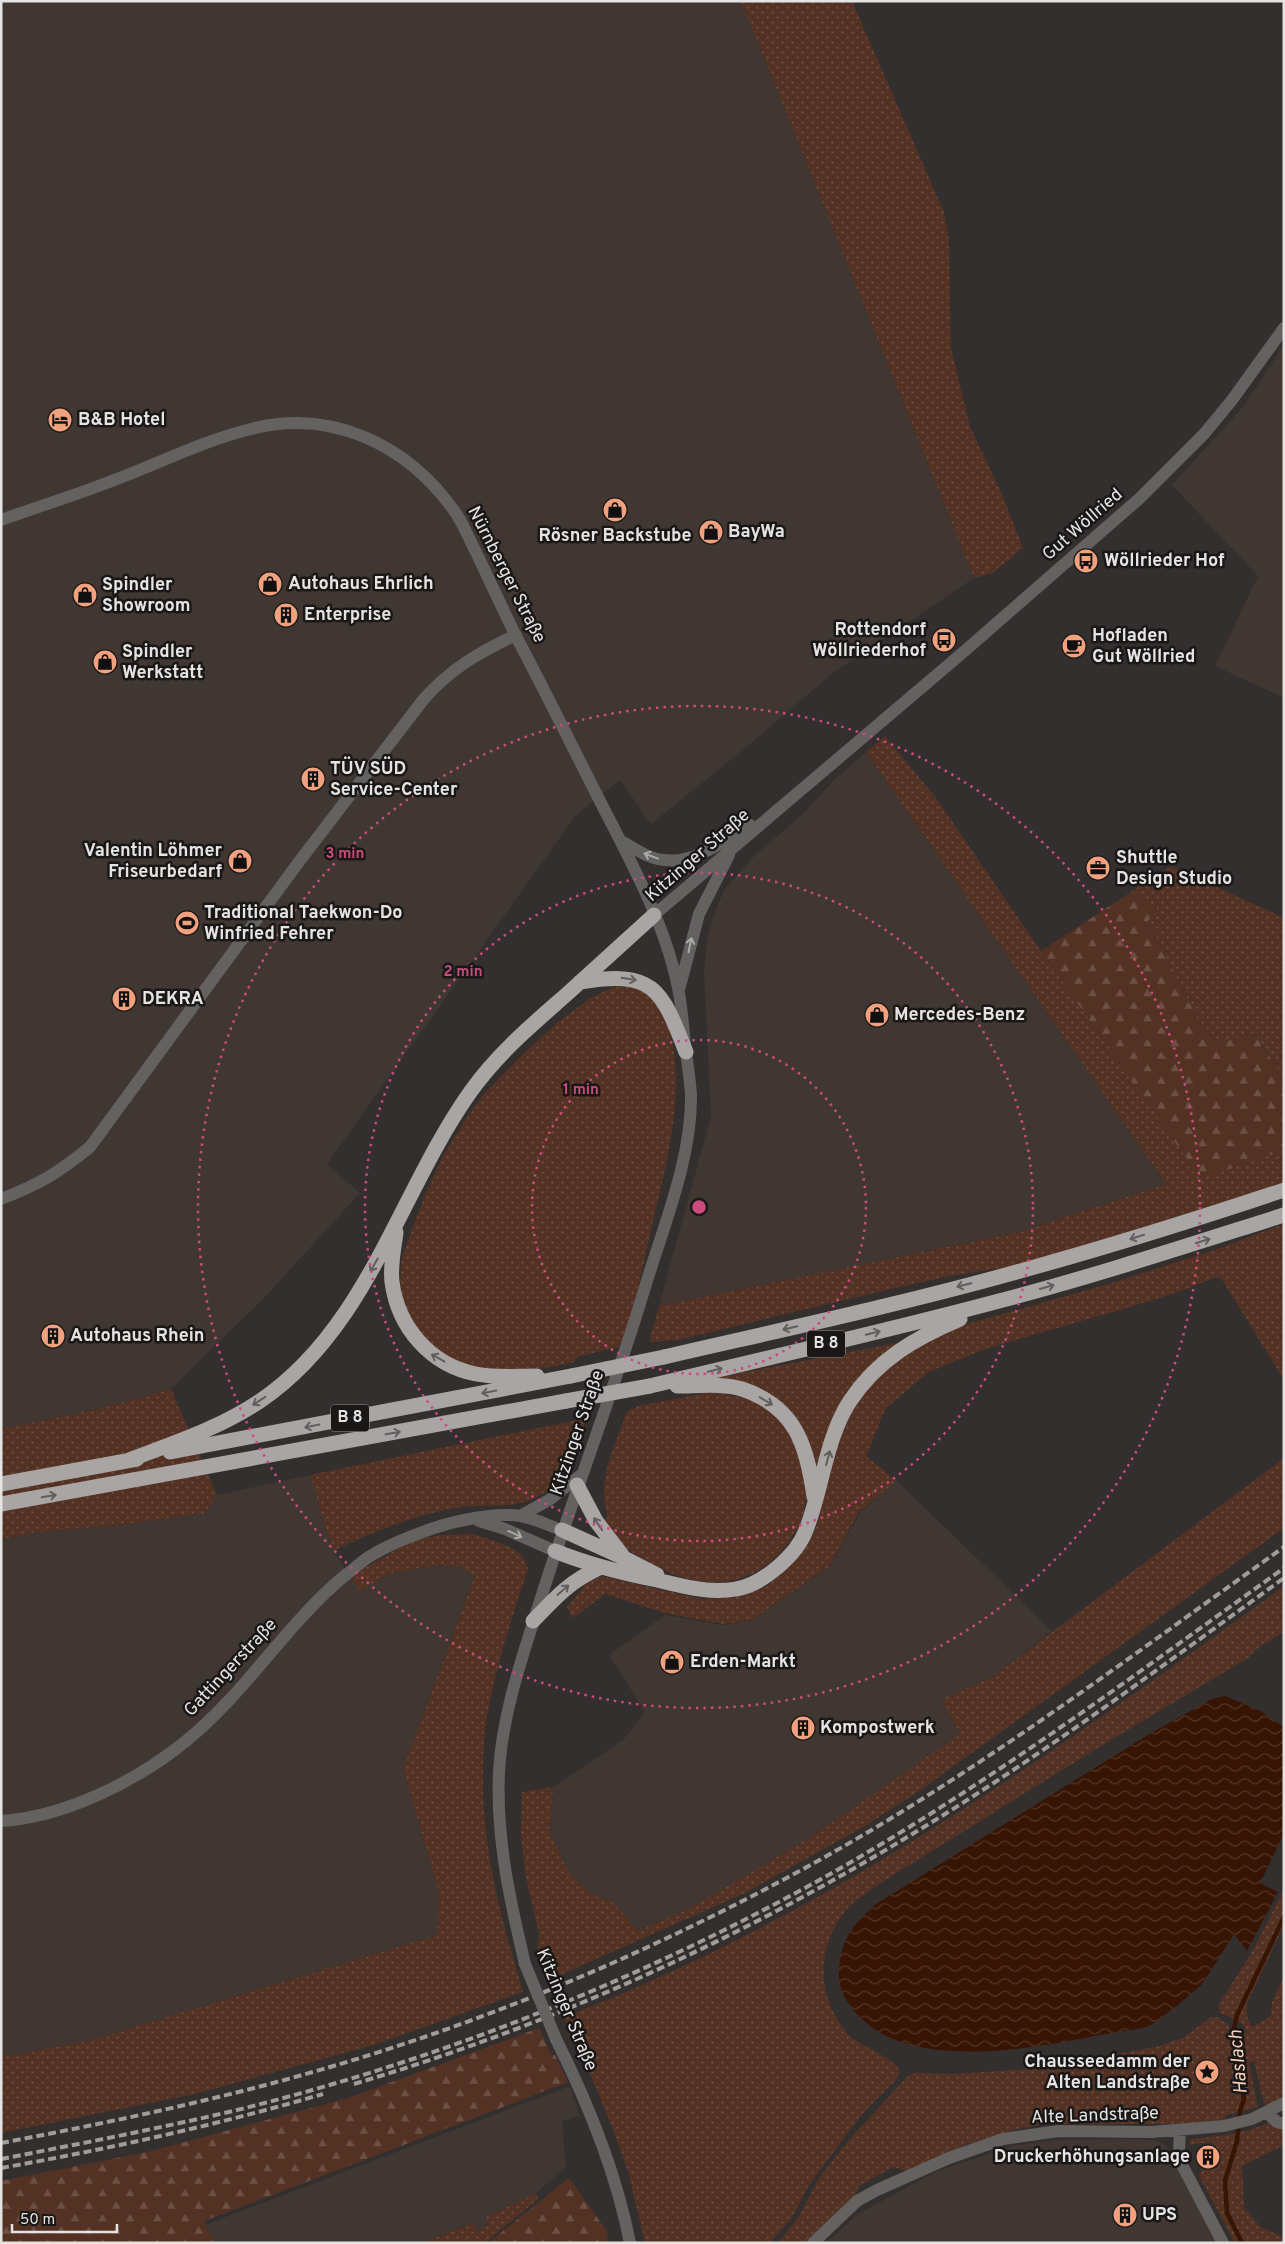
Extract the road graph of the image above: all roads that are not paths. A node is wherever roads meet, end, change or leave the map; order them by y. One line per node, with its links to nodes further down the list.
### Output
1 (1284, 328): 4 (street, Gut Wöllried)
2 (1, 520): 3 (street, Nürnberger Straße)
3 (516, 635): 6 (street, Nürnberger Straße); 13 (street)
4 (881, 723): 5 (street, Kitzinger Straße)
5 (774, 812): 6 (street, one-way to 6); 7 (street, Kitzinger Straße)
6 (621, 842): 8 (street, Nürnberger Straße)
7 (734, 847): 8 (street, Kitzinger Straße); 10 (street, one-way to 7)
8 (654, 915): 9 (highway); 10 (street, Kitzinger Straße)
9 (580, 982): 11 (highway, one-way to 11); 15 (highway)
10 (679, 993): 11 (street, Kitzinger Straße)
11 (686, 1052): 20 (street, Kitzinger Straße)
12 (1284, 1190): 17 (highway, B 8, one-way to 17, bridge)
13 (1, 1199)
14 (1284, 1215): 16 (highway, B 8, one-way to 14)
15 (398, 1222): 17 (highway, one-way to 15); 19 (highway, one-way to 19)
16 (1000, 1301): 18 (highway, B 8, one-way to 16); 23 (highway, one-way to 16)
17 (571, 1376): 19 (highway, B 8, one-way to 19)
18 (650, 1386): 22 (highway, B 8, one-way to 18, bridge); 23 (highway, one-way to 23)
19 (129, 1460): 21 (highway, B 8)
20 (579, 1480): 24 (street); 26 (street, Kitzinger Straße); 28 (highway, one-way to 20)
21 (1, 1484)
22 (1, 1504)
23 (815, 1505): 30 (highway)
24 (520, 1516): 25 (street, Gattingerstraße); 26 (street, Gattingerstraße)
25 (474, 1519): 27 (street, Gattingerstraße, one-way to 27); 32 (street, Gattingerstraße)
26 (562, 1530): 27 (street, Kitzinger Straße); 28 (highway)
27 (555, 1551): 29 (highway); 31 (street, Kitzinger Straße)
28 (624, 1558): 30 (highway)
29 (599, 1568): 30 (highway); 31 (highway, one-way to 29)
30 (674, 1584)
31 (533, 1621): 37 (street, Kitzinger Straße, bridge)
32 (1, 1821)
33 (1284, 2103): 34 (street, Alte Landstraße)
34 (1267, 2112): 35 (street); 36 (street, Alte Landstraße)
35 (1284, 2124)
36 (1180, 2130): 38 (street, Alte Landstraße); 39 (street)
37 (630, 2243)
38 (813, 2243)
39 (1223, 2243)

